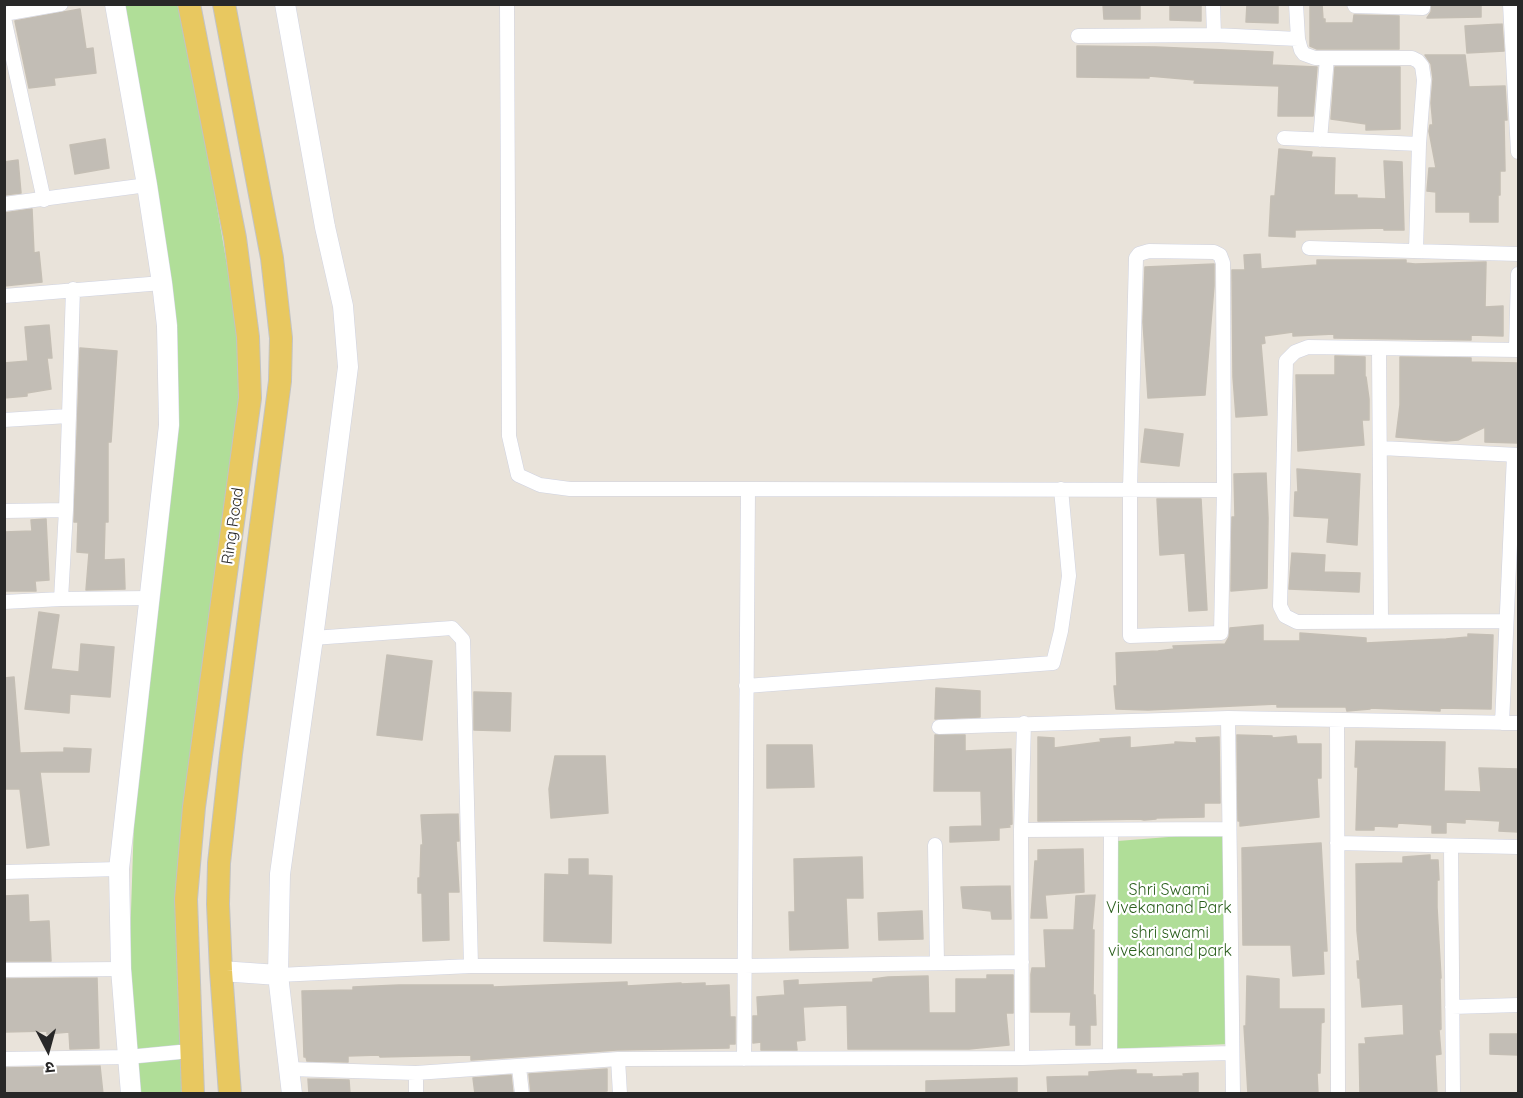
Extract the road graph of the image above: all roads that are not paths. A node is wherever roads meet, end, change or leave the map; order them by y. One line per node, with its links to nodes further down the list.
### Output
1 (61, 4): 12 (street)
2 (115, 4): 21 (street)
3 (189, 4): 75 (main road, Ring Road)
4 (224, 4): 71 (main road, Ring Road)
5 (285, 4): 48 (street)
6 (507, 4): 37 (street)
7 (1213, 4): 13 (street)
8 (1296, 4): 15 (street)
9 (1354, 4): 10 (street)
10 (1423, 4)
11 (1510, 4): 20 (street)
12 (4, 16): 22 (street)
13 (1214, 35): 14 (street); 15 (street)
14 (1078, 36)
15 (1298, 39): 16 (street)
16 (1327, 58): 18 (street); 19 (street)
17 (1284, 138): 18 (street)
18 (1320, 140): 19 (street)
19 (1419, 144): 25 (street)
20 (1518, 152)
21 (147, 185): 22 (street); 28 (street)
22 (44, 200): 23 (street)
23 (4, 204)
24 (1309, 248): 25 (street)
25 (1416, 251): 26 (street)
26 (1518, 254)
27 (1518, 274): 32 (street)
28 (162, 283): 29 (street); 43 (street)
29 (73, 289): 30 (street); 33 (street)
30 (4, 296)
31 (1379, 349): 32 (street); 35 (street); 46 (street)
32 (1517, 350)
33 (68, 416): 34 (street); 41 (street)
34 (4, 420)
35 (1381, 448): 36 (street); 46 (street)
36 (1516, 455): 47 (street)
37 (748, 489): 38 (street); 49 (street)
38 (1061, 489): 39 (street); 49 (street)
39 (1130, 489): 40 (street); 40 (street); 40 (street)
40 (1224, 490)
41 (66, 510): 42 (street); 44 (street)
42 (4, 511)
43 (150, 598): 44 (street); 63 (street)
44 (61, 599): 45 (street)
45 (4, 602)
46 (1381, 621): 47 (street)
47 (1505, 621): 53 (street)
48 (313, 638): 67 (street); 72 (street)
49 (747, 686): 68 (street)
50 (1228, 718): 51 (street); 52 (street); 56 (street)
51 (1336, 720): 53 (street); 59 (street)
52 (1024, 723): 55 (street); 57 (street)
53 (1502, 723): 54 (street)
54 (1518, 723)
55 (939, 726)
56 (1229, 829): 58 (street); 76 (street)
57 (1021, 830): 58 (street); 65 (street)
58 (1111, 830): 77 (street)
59 (1337, 843): 61 (street); 94 (street)
60 (935, 845): 66 (street)
61 (1451, 846): 62 (street); 74 (street)
62 (1518, 847)
63 (119, 869): 64 (street); 69 (street)
64 (4, 872)
65 (1022, 962): 66 (street); 79 (street)
66 (937, 963): 68 (street)
67 (471, 966): 68 (street); 72 (street)
68 (744, 966): 82 (street)
69 (121, 969): 70 (street); 78 (street)
70 (4, 970)
71 (221, 971): 72 (street); 88 (main road, Ring Road)
72 (278, 975): 84 (street)
73 (1518, 1005): 74 (street)
74 (1452, 1007): 95 (street)
75 (190, 1051): 78 (street); 87 (main road, Ring Road)
76 (1232, 1053): 77 (street); 93 (street)
77 (1110, 1056): 79 (street)
78 (128, 1057): 80 (street); 86 (street)
79 (1022, 1058): 82 (street)
80 (4, 1059)
81 (618, 1059): 82 (street); 83 (street); 92 (street)
82 (744, 1059)
83 (519, 1067): 85 (street); 91 (street)
84 (289, 1069): 85 (street); 89 (street)
85 (416, 1073): 90 (street)
86 (131, 1094)
87 (193, 1094)
88 (230, 1094)
89 (292, 1094)
90 (416, 1094)
91 (522, 1094)
92 (620, 1094)
93 (1233, 1094)
94 (1338, 1094)
95 (1453, 1094)

